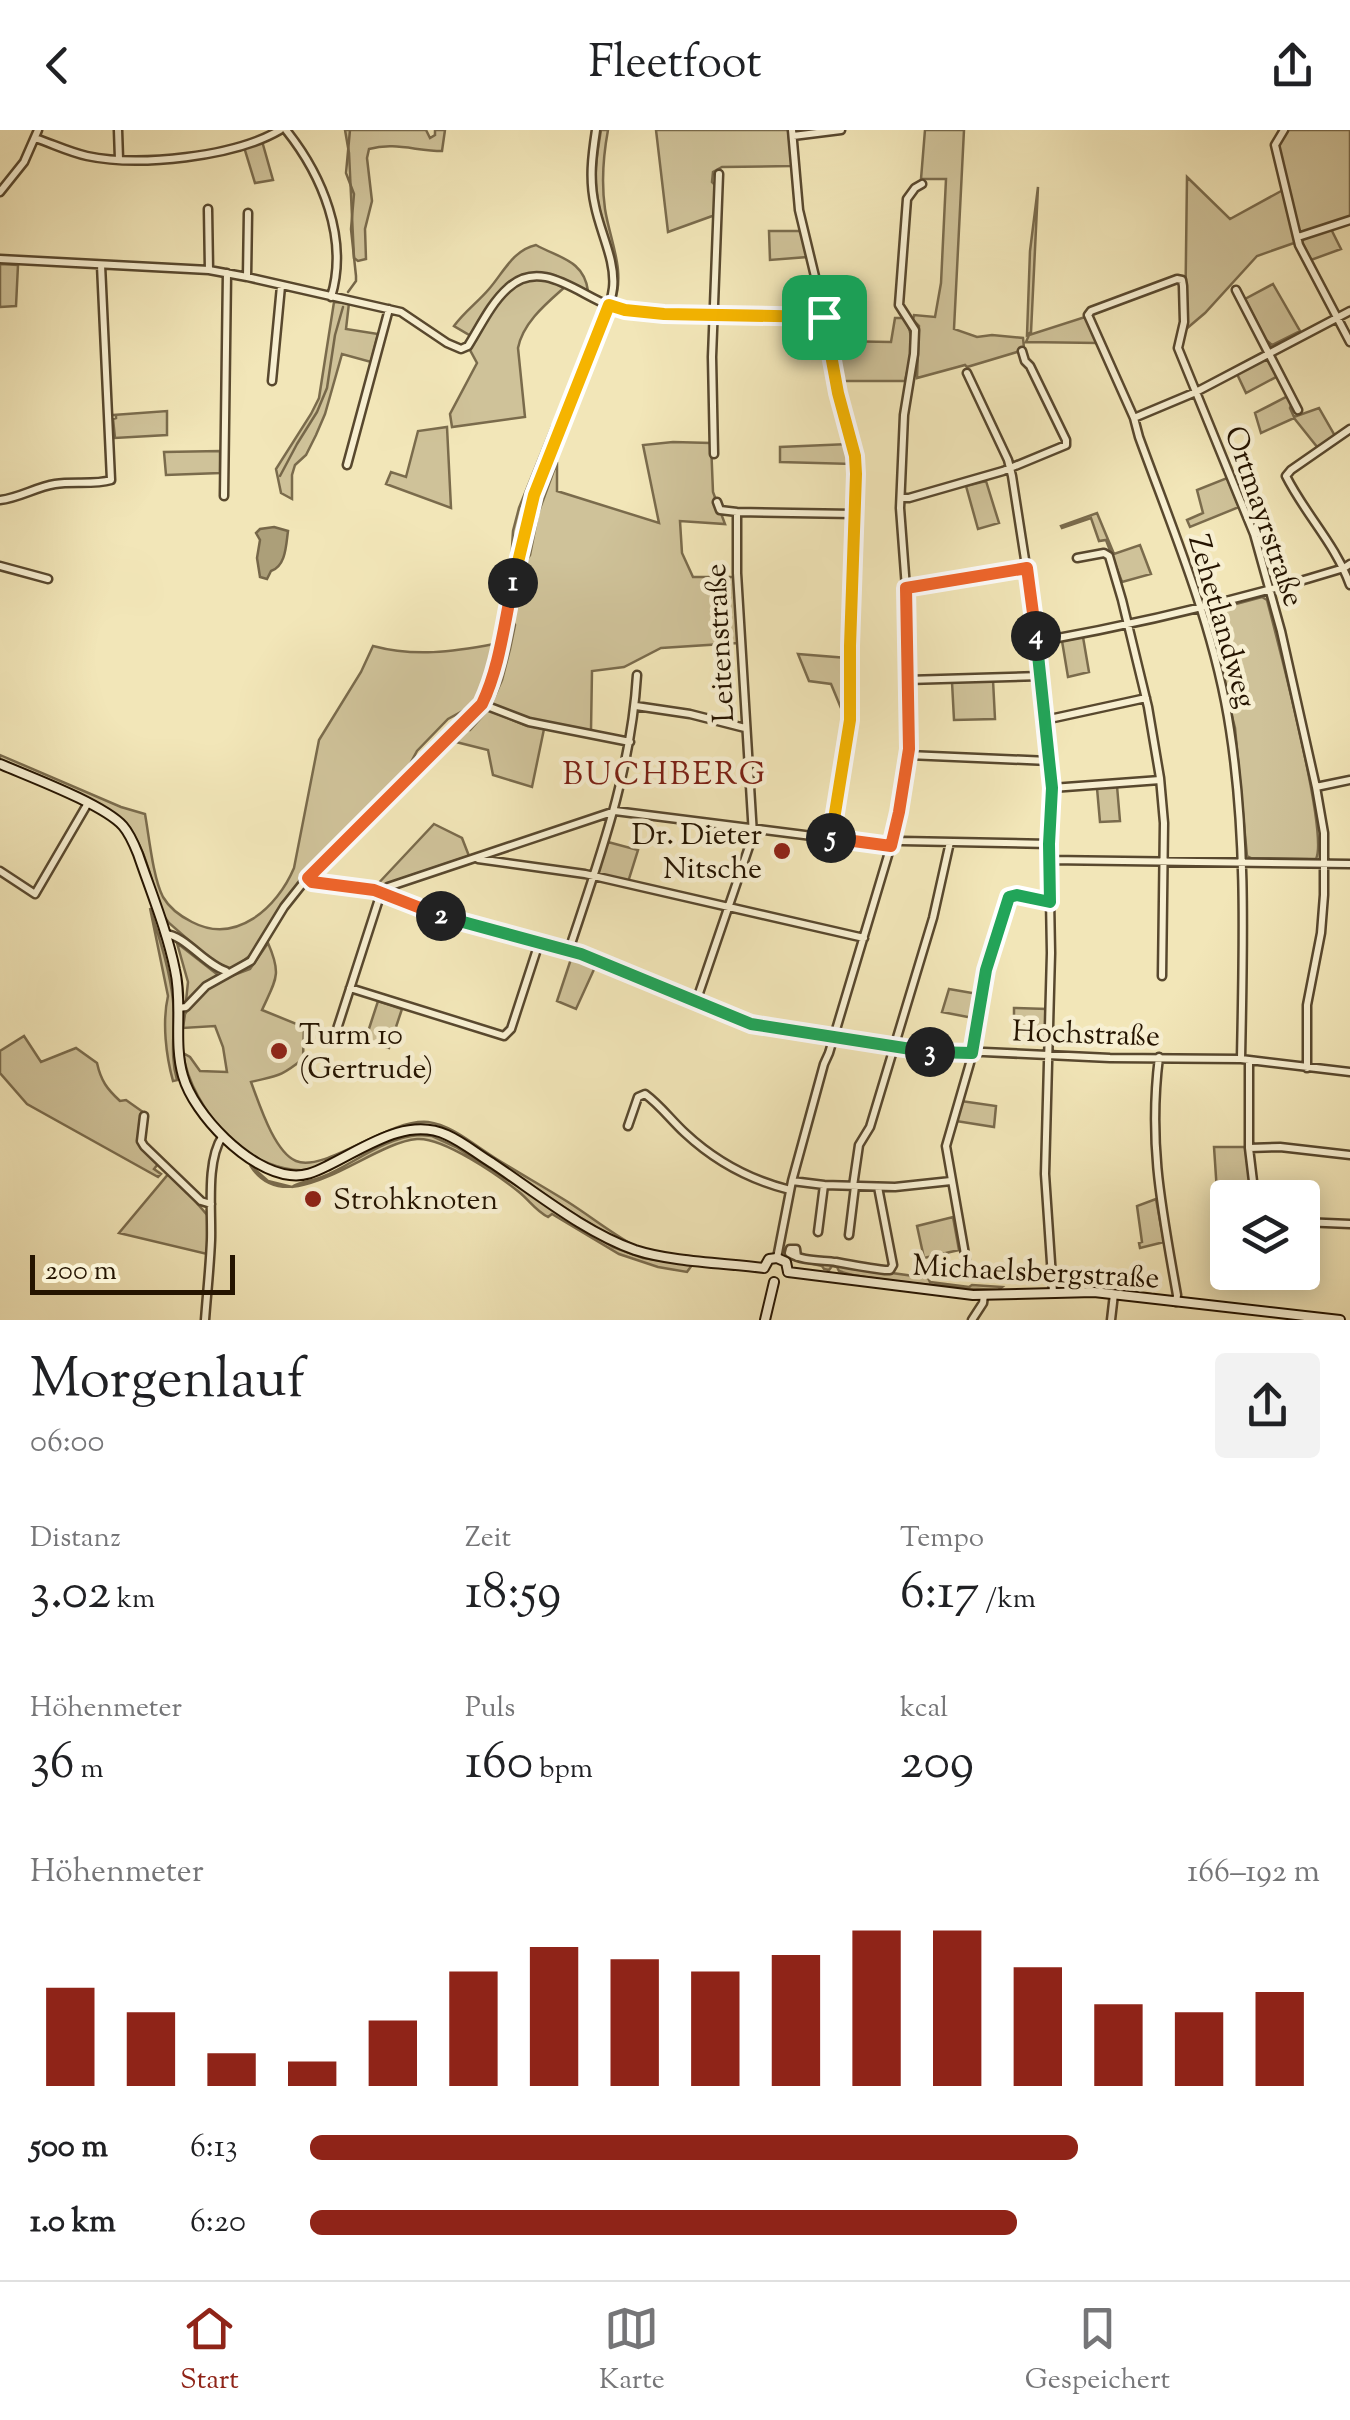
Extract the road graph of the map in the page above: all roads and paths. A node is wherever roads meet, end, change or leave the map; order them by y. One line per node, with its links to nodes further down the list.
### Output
1 (118, 130): 8 (street)
2 (283, 130): 8 (street); 24 (street)
3 (596, 130): 25 (street)
4 (841, 130): 6 (street)
5 (1284, 130): 15 (street)
6 (792, 133): 29 (street)
7 (36, 134): 8 (street); 11 (street)
8 (119, 160)
9 (719, 174): 28 (street)
10 (922, 184): 44 (street)
11 (0, 192)
12 (208, 209): 18 (street)
13 (248, 213): 20 (street)
14 (1350, 220): 15 (street)
15 (1298, 237): 30 (street)
16 (0, 259): 17 (street)
17 (102, 265): 18 (street); 45 (street)
18 (209, 270): 19 (street)
19 (227, 273): 20 (street); 43 (street)
20 (248, 277): 22 (street)
21 (1182, 280): 36 (street, Ortmayrstraße); 38 (street, Zehetlandweg)
22 (281, 286): 24 (street); 35 (street)
23 (1236, 290): 33 (street)
24 (331, 297): 26 (street)
25 (609, 305): 26 (street); 28 (street); 64 (street)
26 (388, 309): 41 (street)
27 (1350, 311): 30 (street)
28 (714, 314): 29 (street); 40 (street)
29 (824, 317): 48 (street)
30 (1337, 317): 31 (street); 33 (street)
31 (1350, 342)
32 (1022, 351): 42 (street)
33 (1269, 353): 36 (street); 37 (street)
34 (967, 373): 42 (street)
35 (272, 381)
36 (1196, 392): 38 (street); 56 (street, Ortmayrstraße)
37 (1298, 410)
38 (1134, 418): 57 (street, Zehetlandweg)
39 (1350, 428): 51 (street)
40 (714, 454)
41 (347, 465)
42 (1010, 468): 44 (street); 52 (street)
43 (224, 496)
44 (901, 498): 55 (street)
45 (0, 499)
46 (717, 502): 47 (street)
47 (737, 512): 48 (street); 67 (street, Leitenstraße)
48 (854, 514): 79 (street)
49 (1076, 558): 58 (street)
50 (0, 566): 53 (street)
51 (1347, 566): 54 (street); 56 (street)
52 (1027, 568): 55 (street); 59 (street)
53 (48, 579)
54 (1350, 585)
55 (906, 588): 62 (street)
56 (1270, 591): 57 (street); 74 (street, Ortmayrstraße)
57 (1200, 610): 58 (street); 86 (street, Zehetlandweg)
58 (1128, 626): 59 (street); 63 (street)
59 (1036, 642): 61 (street)
60 (638, 676): 65 (street)
61 (1040, 676): 62 (street); 66 (street)
62 (908, 680): 69 (street)
63 (1146, 698): 66 (street); 72 (street)
64 (482, 704): 68 (street); 91 (street)
65 (636, 706): 67 (street); 68 (street)
66 (1045, 720): 70 (street)
67 (745, 728): 78 (street, Leitenstraße)
68 (630, 742): 77 (street)
69 (908, 755): 70 (street); 80 (street)
70 (1049, 760): 75 (street)
71 (0, 764): 76 (street)
72 (1160, 780): 75 (street); 85 (street)
73 (1350, 780): 74 (street)
74 (1316, 787): 87 (street, Ortmayrstraße)
75 (1052, 788): 82 (street)
76 (88, 803): 89 (street); 95 (street)
77 (616, 811): 78 (street); 83 (street); 90 (street)
78 (752, 828): 79 (street); 94 (street, Leitenstraße)
79 (830, 838): 80 (street)
80 (892, 842): 81 (street); 96 (street)
81 (950, 842): 82 (street); 106 (street)
82 (1049, 844): 84 (street)
83 (474, 858): 90 (street); 92 (street)
84 (1050, 860): 85 (street); 93 (street)
85 (1162, 861): 86 (street); 100 (street)
86 (1243, 862): 87 (street); 110 (street, Zehetlandweg)
87 (1324, 863): 88 (street); 111 (street, Ortmayrstraße)
88 (1350, 864)
89 (0, 871)
90 (594, 876): 94 (street); 98 (street)
91 (308, 878): 92 (street, Hochstraße); 99 (street)
92 (383, 893): 97 (street, Hochstraße); 101 (street)
93 (1050, 902): 107 (street); 108 (street)
94 (728, 907): 96 (street); 102 (street, Leitenstraße)
95 (165, 934): 99 (street); 103 (street)
96 (864, 938): 105 (street)
97 (539, 943): 98 (street, Hochstraße); 101 (street)
98 (569, 950): 102 (street, Hochstraße)
99 (228, 972): 103 (street)
100 (1162, 976)
101 (350, 988): 104 (street)
102 (696, 1002): 105 (street, Hochstraße)
103 (179, 1008): 115 (street)
104 (338, 1029)
105 (834, 1037): 106 (street, Hochstraße); 120 (street)
106 (892, 1048): 107 (street, Hochstraße); 122 (street)
107 (972, 1053): 108 (street, Hochstraße); 119 (street)
108 (1049, 1056): 109 (street, Hochstraße); 135 (street)
109 (1160, 1058): 110 (street, Hochstraße); 138 (street)
110 (1246, 1060): 111 (street, Hochstraße); 116 (street, Zehetlandweg)
111 (1306, 1068): 112 (street, Hochstraße)
112 (1350, 1072)
113 (144, 1116): 124 (street)
114 (628, 1126): 120 (street)
115 (222, 1137): 124 (street); 132 (street)
116 (1249, 1148): 117 (street); 118 (street, Zehetlandweg)
117 (1350, 1155)
118 (1253, 1180)
119 (951, 1181): 123 (street); 131 (street)
120 (791, 1185): 121 (street); 130 (street)
121 (824, 1185): 122 (street); 127 (street)
122 (854, 1186): 123 (street); 128 (street)
123 (878, 1187): 129 (street)
124 (211, 1204): 140 (street)
125 (1320, 1223): 126 (street)
126 (1350, 1224)
127 (818, 1232)
128 (849, 1235)
129 (797, 1257)
130 (777, 1258): 132 (street); 133 (street)
131 (966, 1260)
132 (764, 1268): 134 (street)
133 (788, 1272): 134 (street); 137 (street, Michaelsbergstraße)
134 (774, 1282): 141 (street)
135 (1053, 1292): 136 (street, Michaelsbergstraße); 137 (street, Michaelsbergstraße)
136 (1114, 1294): 138 (street, Michaelsbergstraße); 143 (street)
137 (984, 1295): 142 (street)
138 (1176, 1302): 139 (street, Michaelsbergstraße)
139 (1229, 1314): 144 (street, Michaelsbergstraße)
140 (205, 1320)
141 (764, 1320)
142 (972, 1320)
143 (1111, 1320)
144 (1340, 1320)

